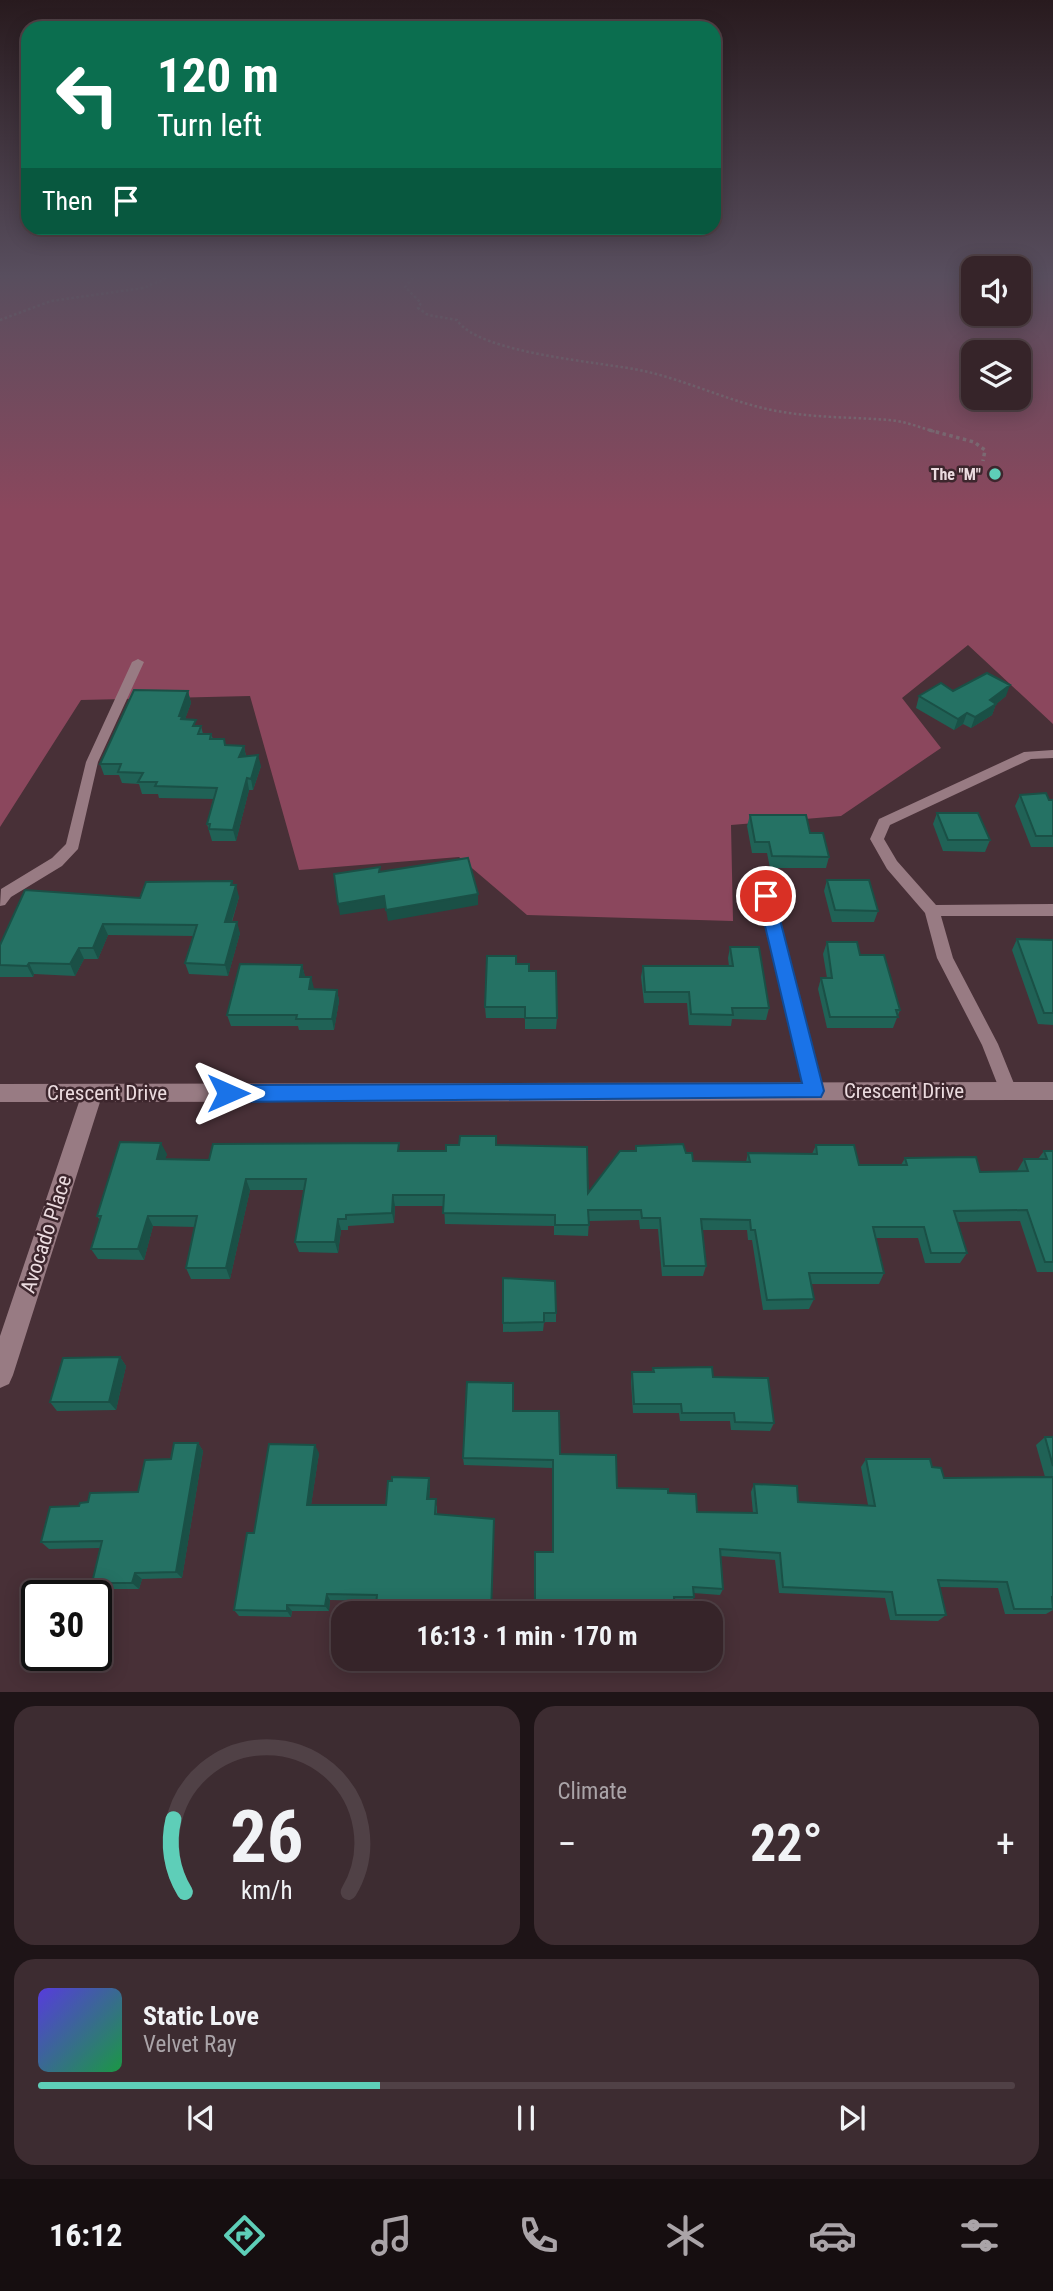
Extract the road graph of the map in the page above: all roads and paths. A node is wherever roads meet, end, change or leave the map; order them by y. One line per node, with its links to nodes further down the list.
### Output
1 (536, 353): 2 (path)
2 (983, 461)
3 (138, 662): 6 (lane)
4 (1053, 754): 8 (lane)
5 (766, 896): 9 (lane)
6 (0, 901)
7 (1053, 910): 8 (lane)
8 (932, 911): 10 (lane)
9 (814, 1091): 10 (street, Crescent Drive); 13 (street, Crescent Drive)
10 (1008, 1091): 11 (street, Crescent Drive)
11 (1053, 1091)
12 (0, 1093): 13 (street, Crescent Drive)
13 (92, 1094): 14 (street, Avocado Place)
14 (0, 1375)

